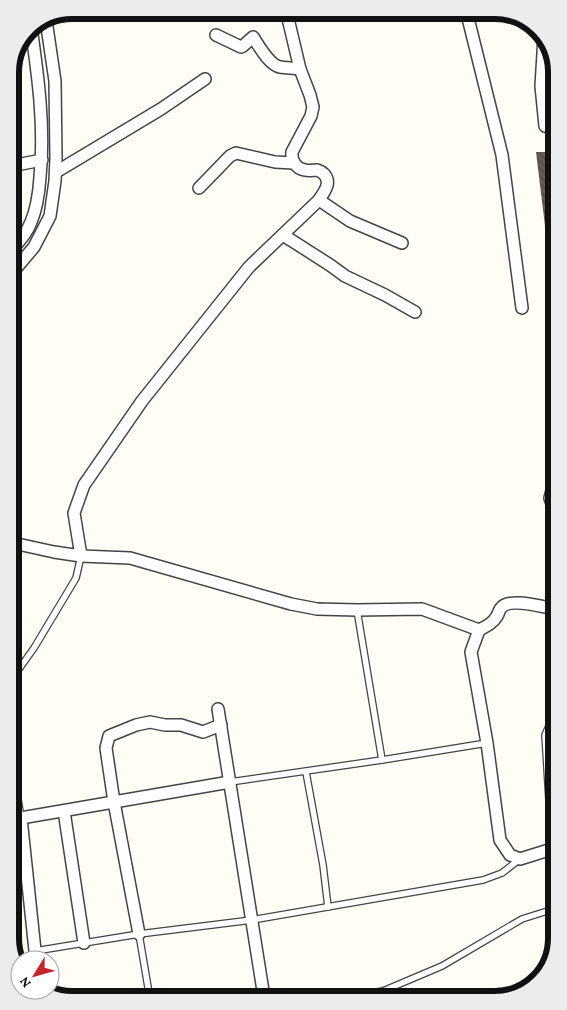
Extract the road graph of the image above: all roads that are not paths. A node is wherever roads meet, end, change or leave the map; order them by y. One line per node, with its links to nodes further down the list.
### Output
1 (288, 19): 7 (street)
2 (468, 19): 20 (street)
3 (47, 25): 13 (street)
4 (216, 35): 7 (street)
5 (32, 37): 10 (street)
6 (543, 49): 9 (street)
7 (300, 69): 11 (street)
8 (205, 78): 13 (street)
9 (545, 126)
10 (42, 160): 12 (street); 17 (street)
11 (294, 162): 14 (street); 15 (street)
12 (19, 164)
13 (56, 172): 19 (street)
14 (199, 188)
15 (319, 200): 16 (street); 18 (street)
16 (283, 235): 21 (street); 23 (street)
17 (19, 243)
18 (402, 243)
19 (19, 265)
20 (522, 308)
21 (415, 312)
22 (19, 544): 23 (street)
23 (81, 556): 25 (street); 27 (lane)
24 (548, 608): 26 (street)
25 (357, 610): 26 (street); 32 (lane)
26 (479, 630): 31 (street)
27 (19, 669)
28 (218, 710): 29 (street)
29 (221, 725): 35 (street); 36 (street)
30 (548, 728): 34 (lane)
31 (487, 743): 32 (lane); 41 (street)
32 (382, 760): 33 (lane)
33 (306, 772): 35 (lane); 42 (lane)
34 (548, 773)
35 (230, 782): 36 (street); 44 (street)
36 (114, 802): 37 (street); 45 (street)
37 (64, 811): 38 (street); 46 (street)
38 (19, 818)
39 (19, 826): 47 (street)
40 (548, 851): 41 (street)
41 (520, 859): 42 (lane)
42 (328, 907): 44 (lane)
43 (548, 911): 51 (lane)
44 (252, 920): 45 (lane); 50 (street)
45 (139, 934): 46 (lane); 49 (lane)
46 (84, 943): 48 (lane)
47 (35, 950)
48 (58, 950)
49 (149, 991)
50 (263, 991)
51 (383, 991)

